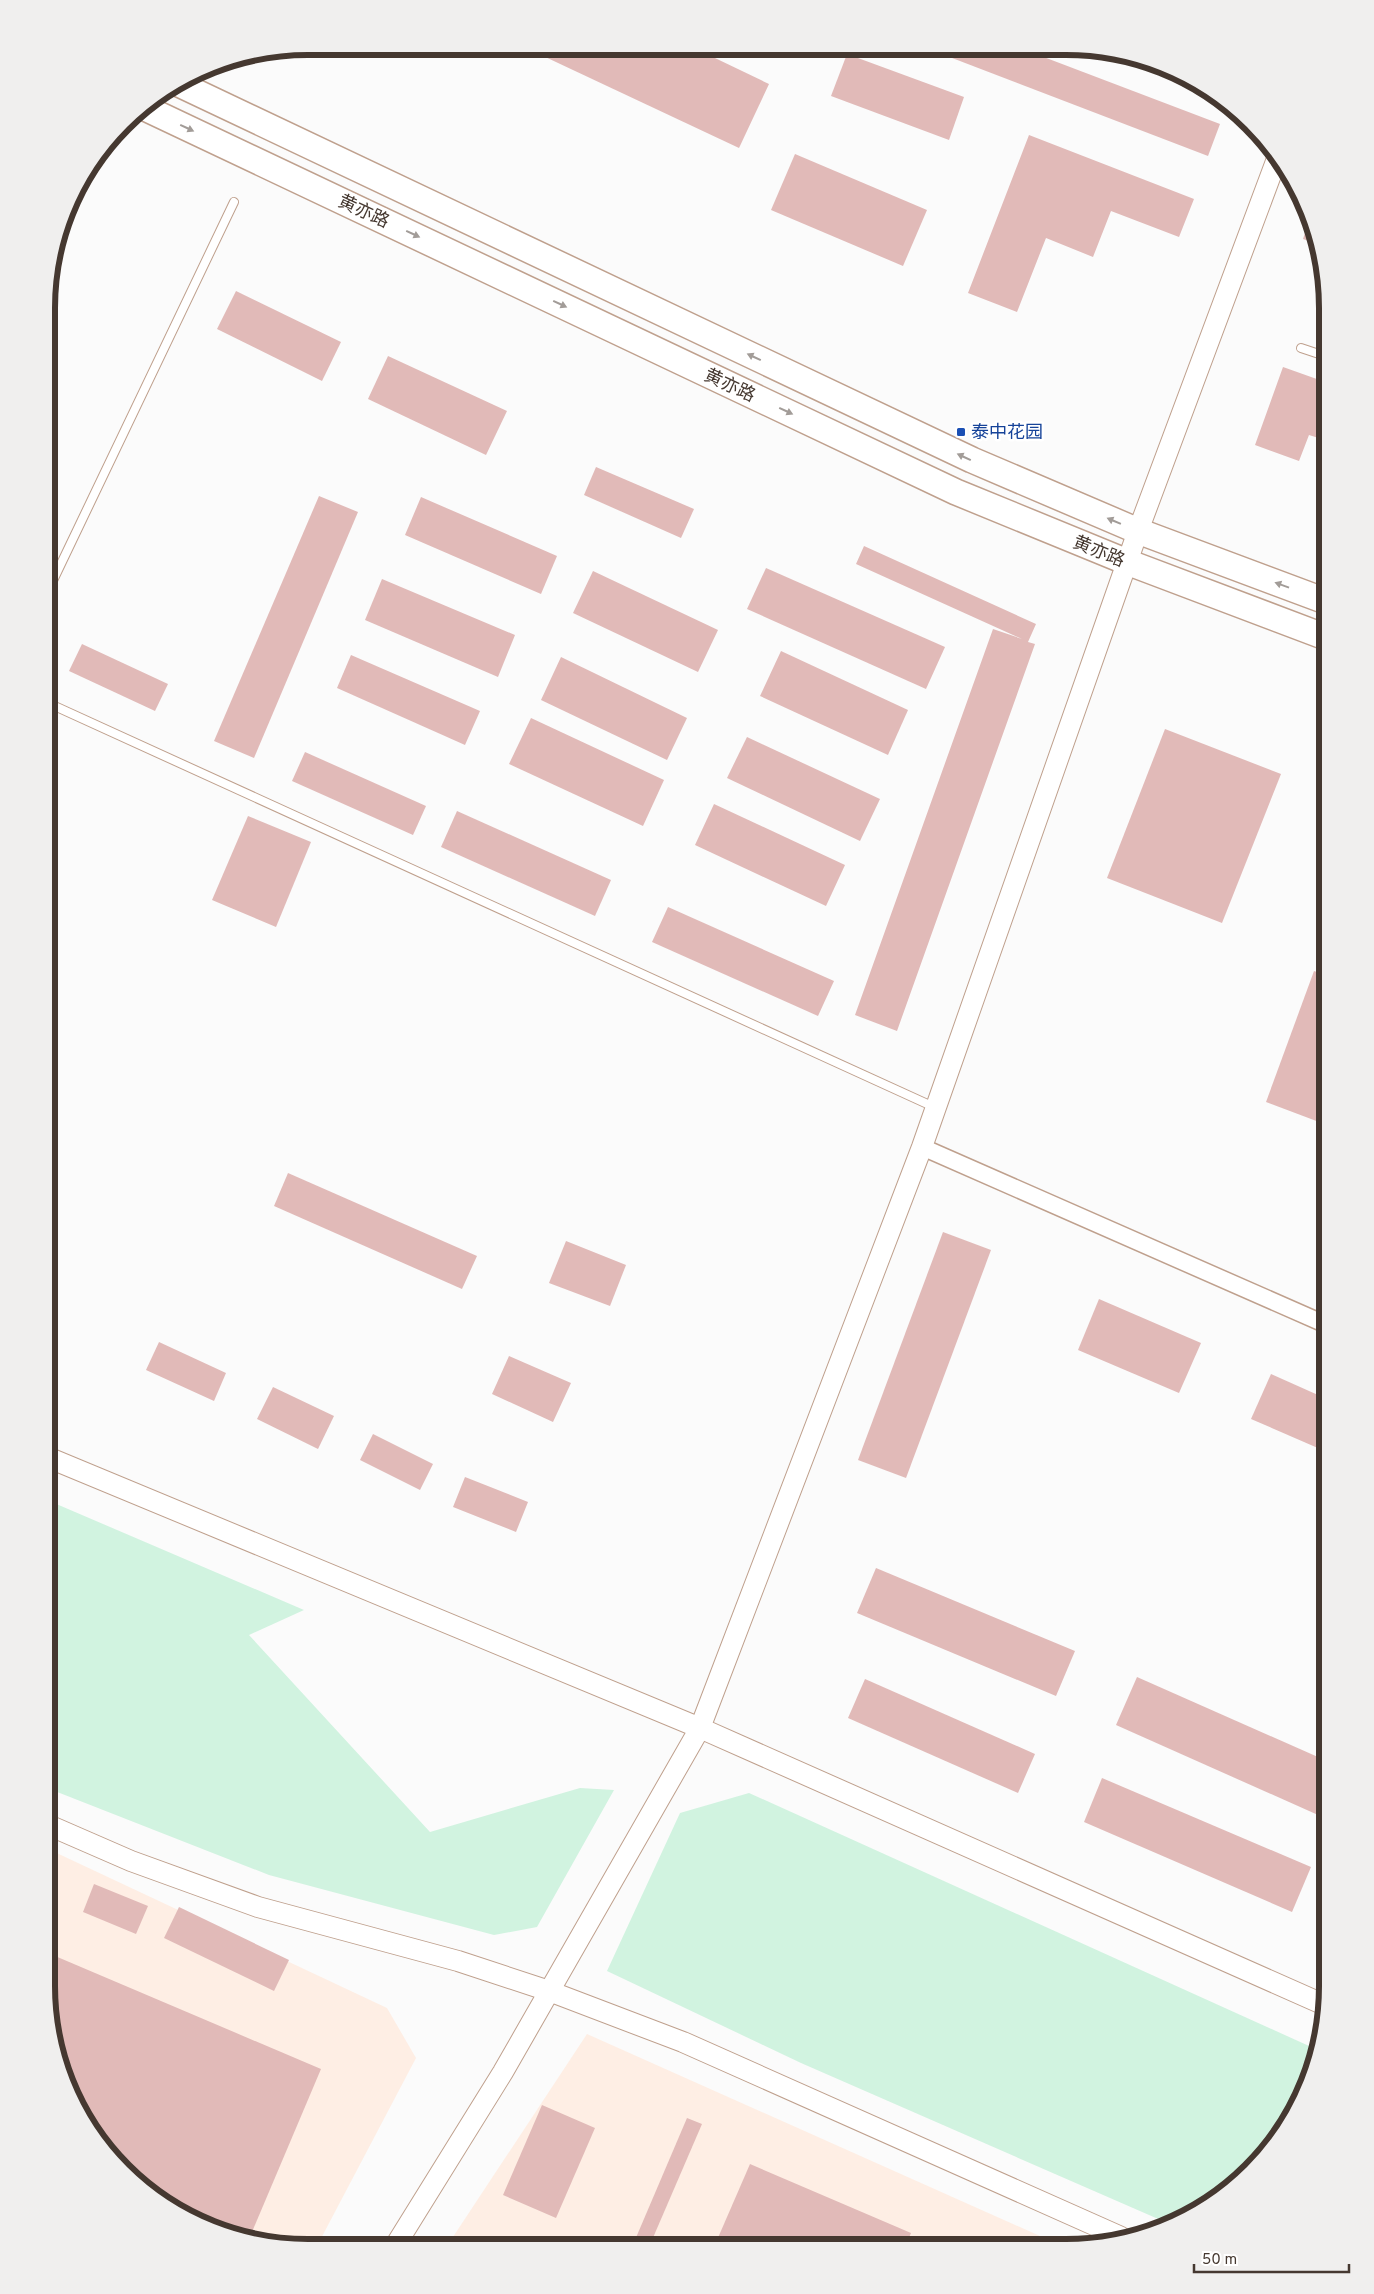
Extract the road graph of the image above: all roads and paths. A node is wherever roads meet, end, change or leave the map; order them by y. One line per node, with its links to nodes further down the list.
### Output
1 (185, 87): 7 (main road, 黄亦路, one-way to 1)
2 (150, 110): 8 (main road, 黄亦路, one-way to 8)
3 (1275, 165): 7 (street)
4 (234, 202): 9 (lane)
5 (1301, 348): 6 (lane)
6 (1319, 355)
7 (1138, 531): 8 (street); 10 (main road, 黄亦路, one-way to 7)
8 (1127, 562): 11 (main road, 黄亦路); 13 (street)
9 (55, 576)
10 (1319, 599)
11 (1319, 635)
12 (55, 706): 13 (lane)
13 (936, 1108): 14 (street)
14 (922, 1147): 15 (street); 17 (street)
15 (1319, 1321)
16 (55, 1460): 17 (street)
17 (700, 1728): 19 (street); 20 (street)
18 (55, 1828): 19 (street)
19 (549, 1991): 21 (street); 22 (street)
20 (1318, 2002)
21 (1115, 2234)
22 (399, 2239)

